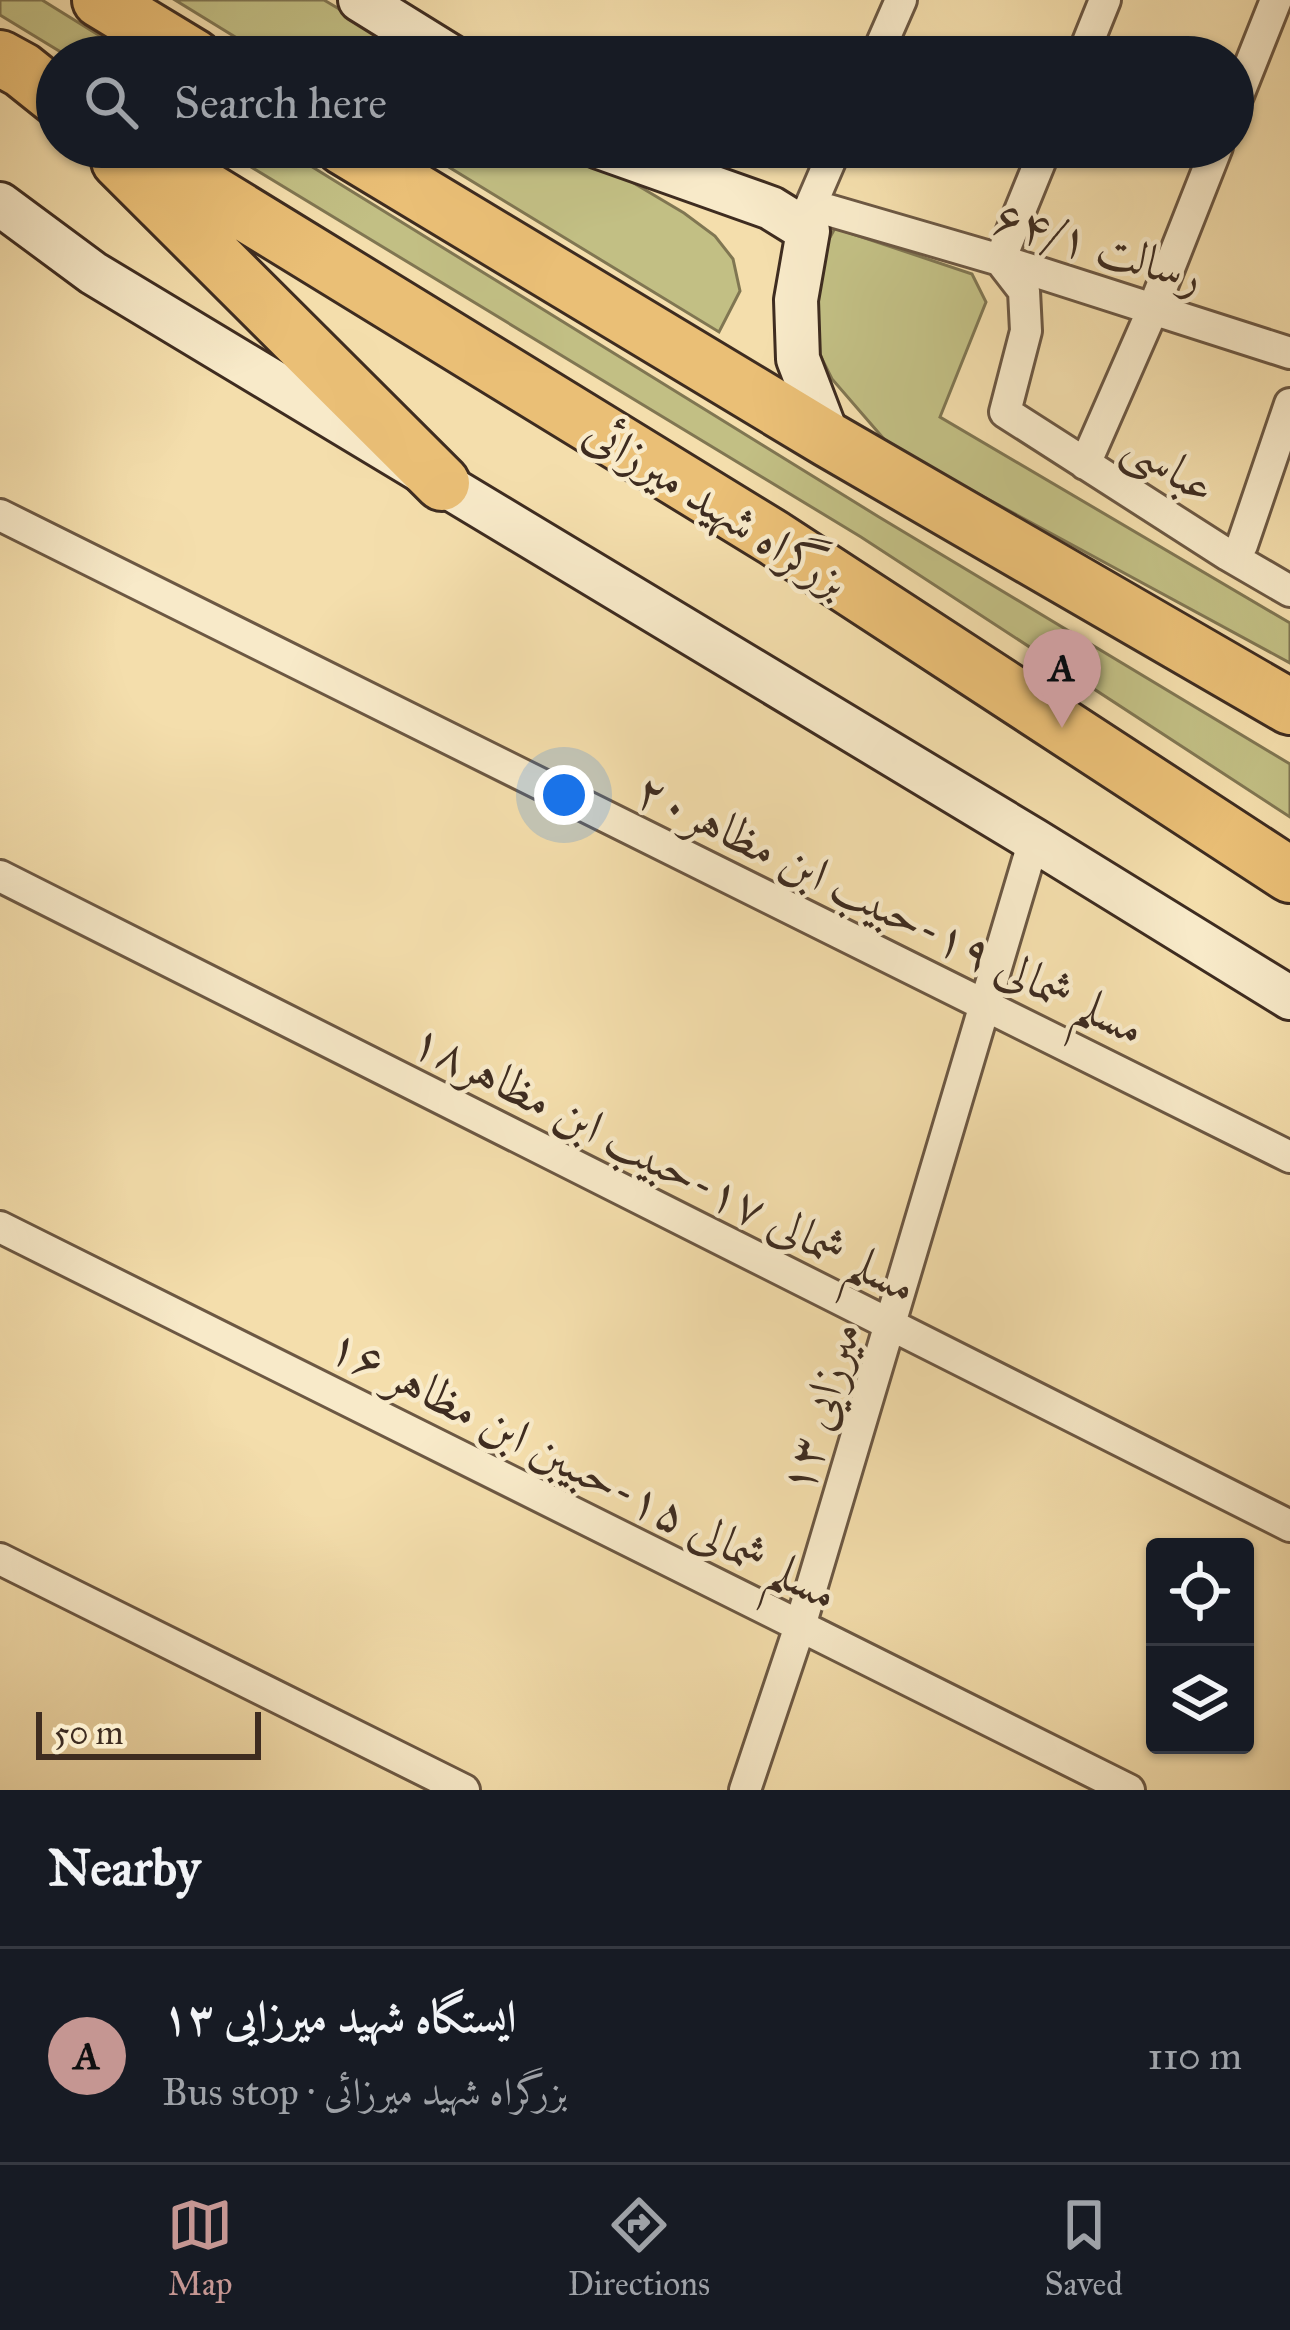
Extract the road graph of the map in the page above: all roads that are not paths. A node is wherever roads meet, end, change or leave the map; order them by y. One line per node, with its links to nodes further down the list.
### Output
1 (100, 0): 6 (highway)
2 (360, 0): 7 (street)
3 (901, 0): 8 (street)
4 (1105, 0): 9 (street)
5 (1276, 0): 10 (street)
6 (159, 36)
7 (418, 36)
8 (885, 36)
9 (1090, 36)
10 (1254, 55)
11 (0, 58): 12 (highway)
12 (36, 82)
13 (125, 168): 28 (highway)
14 (171, 168): 34 (highway, بزرگراه شهید میرزائی)
15 (378, 168): 26 (highway)
16 (658, 168): 21 (street)
17 (828, 168): 21 (street)
18 (1037, 168): 22 (street)
19 (1209, 168): 23 (street)
20 (0, 204): 28 (street)
21 (809, 218): 22 (street, رسالت ۶۴/۱); 26 (street)
22 (1000, 260): 23 (street, رسالت ۶۴/۱); 27 (street, عباسی)
23 (1153, 309): 24 (street, رسالت ۶۴/۱); 27 (street)
24 (1290, 353)
25 (1290, 404): 30 (street)
26 (830, 440): 32 (highway)
27 (1085, 464): 31 (street, عباسی)
28 (442, 483): 33 (street)
29 (0, 515): 37 (street, مسلم شمالی ۱۹-حبیب ابن مظاهر۲۰)
30 (1242, 545)
31 (1290, 591)
32 (1290, 706)
33 (1034, 840): 36 (street); 37 (street, میرزایی ۱۳)
34 (1290, 875)
35 (0, 876): 40 (street, مسلم شمالی ۱۷-حبیب ابن مظاهر۱۸)
36 (1290, 998)
37 (985, 1004): 38 (street, مسلم شمالی ۱۹-حبیب ابن مظاهر۲۰); 40 (street, میرزایی ۱۳)
38 (1290, 1157)
39 (0, 1227): 43 (street, مسلم شمالی ۱۵-حبیبن ابن مظاهر ۱۶)
40 (891, 1327): 41 (street, مسلم شمالی ۱۷-حبیب ابن مظاهر۱۸); 43 (street, میرزایی ۱۳)
41 (1290, 1526)
42 (0, 1558): 44 (street)
43 (800, 1626): 45 (street, میرزایی ۱۳); 46 (street, مسلم شمالی ۱۵-حبیبن ابن مظاهر ۱۶)
44 (464, 1790)
45 (745, 1790)
46 (1129, 1790)

